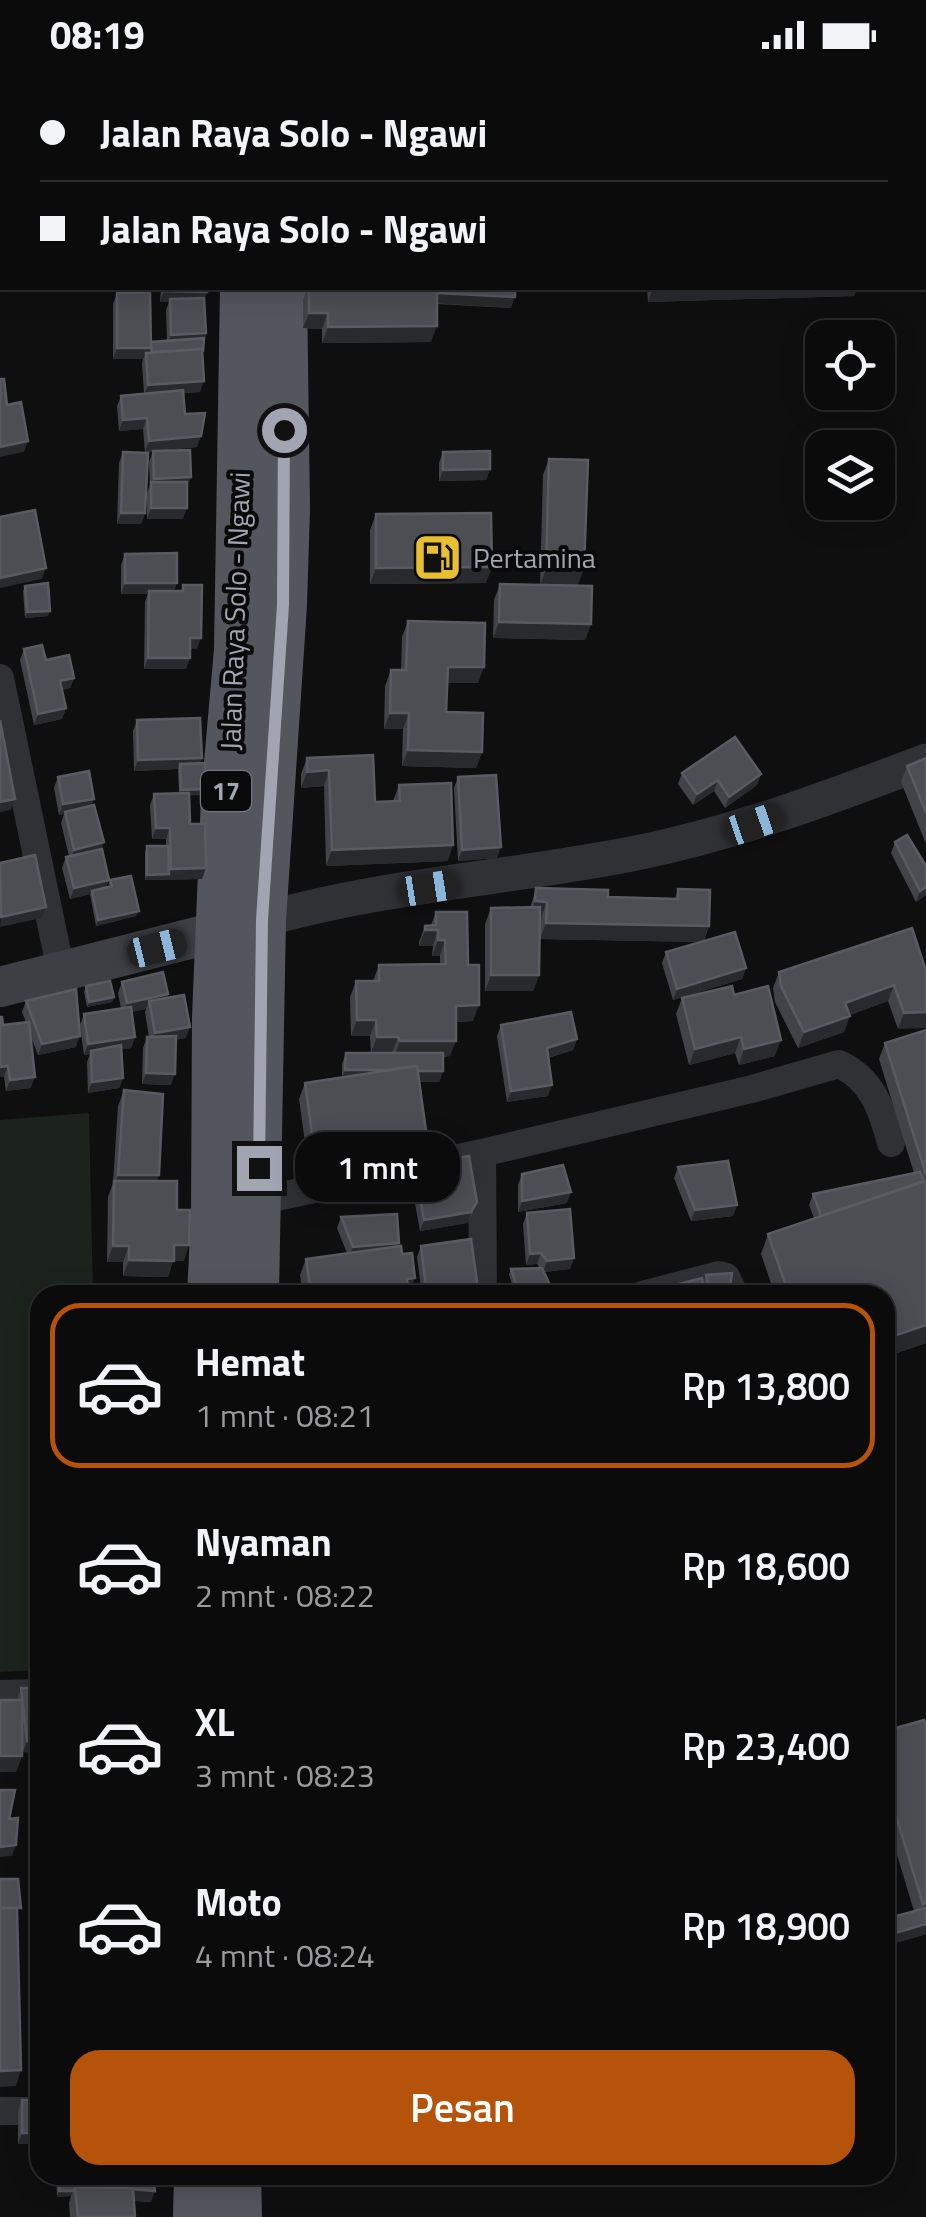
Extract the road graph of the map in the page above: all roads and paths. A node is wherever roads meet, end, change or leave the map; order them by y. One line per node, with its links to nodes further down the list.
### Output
1 (244, 290): 5 (highway, Jalan Raya Solo - Ngawi / 17)
2 (282, 290): 5 (highway, Jalan Raya Solo - Ngawi / 17)
3 (0, 678): 6 (street)
4 (926, 761): 5 (street)
5 (241, 926): 6 (main road); 10 (highway, Jalan Raya Solo - Ngawi / 17); 11 (highway, Jalan Raya Solo - Ngawi / 17)
6 (61, 972): 7 (main road)
7 (0, 986)
8 (891, 1143): 9 (street)
9 (482, 1153): 10 (street); 13 (street)
10 (258, 1201): 12 (highway, Jalan Raya Solo - Ngawi / 17)
11 (211, 1285)
12 (255, 1285)
13 (483, 1285)
14 (680, 1285): 15 (street)
15 (730, 1285)
16 (30, 1693): 17 (street)
17 (0, 1694)
18 (0, 2111): 19 (street)
19 (30, 2111)
20 (198, 2185): 22 (highway)
21 (238, 2185): 23 (highway)
22 (197, 2217)
23 (238, 2217)

